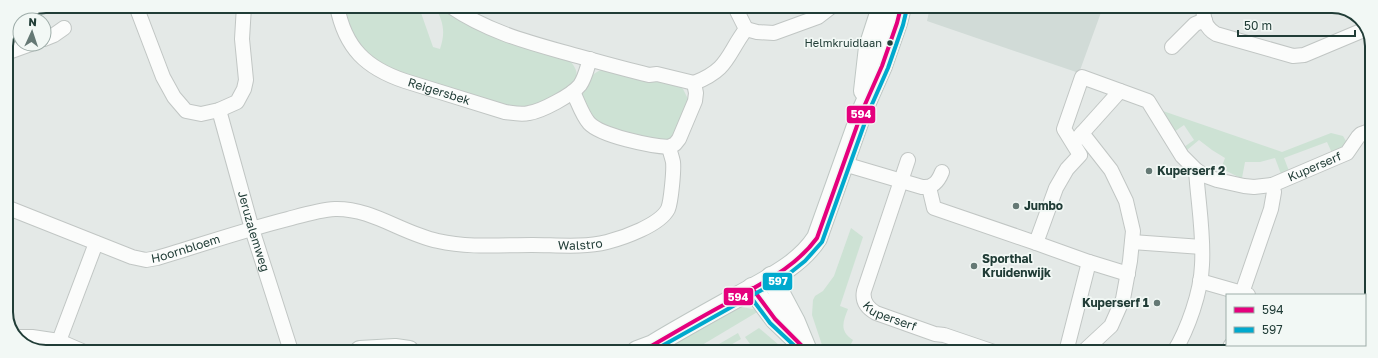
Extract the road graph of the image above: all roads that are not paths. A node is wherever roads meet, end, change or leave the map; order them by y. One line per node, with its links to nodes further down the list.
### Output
1 (139, 13): 20 (street)
2 (244, 13): 20 (street)
3 (340, 13): 18 (street, Reigersbek)
4 (460, 13): 15 (street)
5 (737, 13): 11 (street)
6 (823, 13): 11 (street)
7 (880, 13): 19 (street)
8 (900, 13): 19 (street)
9 (1205, 13): 12 (street); 14 (street)
10 (64, 28): 13 (street)
11 (746, 29): 16 (street)
12 (1362, 32)
13 (52, 36)
14 (1172, 47)
15 (590, 59): 16 (street); 18 (street, Reigersbek)
16 (694, 82): 23 (street)
17 (1120, 91): 22 (street); 22 (street, Kuperserf); 27 (street, Kuperserf)
18 (573, 92): 23 (street)
19 (863, 109): 26 (street)
20 (219, 110): 33 (street, Jeruzalemweg)
21 (1365, 133): 30 (street, Kuperserf)
22 (1078, 144): 24 (street, Kuperserf); 24 (street); 36 (street)
23 (669, 147): 33 (street, Walstro)
24 (1099, 155): 35 (street, Kuperserf)
25 (908, 160): 29 (street, Kuperserf)
26 (844, 164): 29 (street); 40 (street)
27 (1196, 170): 30 (street, Kuperserf); 37 (street)
28 (942, 172): 31 (street)
29 (902, 181): 31 (street); 51 (street, Kuperserf)
30 (1272, 184): 43 (street, Kuperserf)
31 (929, 188): 36 (street)
32 (13, 210): 34 (street, Hoornbloem)
33 (252, 229): 34 (street, Hoornbloem); 47 (street, Jeruzalemweg)
34 (96, 242): 45 (street)
35 (1132, 242): 37 (street); 39 (street, Kuperserf)
36 (1036, 243): 38 (street)
37 (1202, 247): 41 (street)
38 (1089, 262): 39 (street); 52 (street)
39 (1128, 274): 53 (street, Kuperserf)
40 (771, 277): 42 (street); 50 (street)
41 (1200, 281): 43 (street, Kuperserf); 54 (street)
42 (752, 288): 48 (street); 49 (street)
43 (1245, 294)
44 (25, 337): 45 (street)
45 (59, 341): 46 (street)
46 (68, 345)
47 (289, 345)
48 (653, 345)
49 (802, 345)
50 (804, 345)
51 (973, 345)
52 (1068, 345)
53 (1091, 345)
54 (1178, 345)

